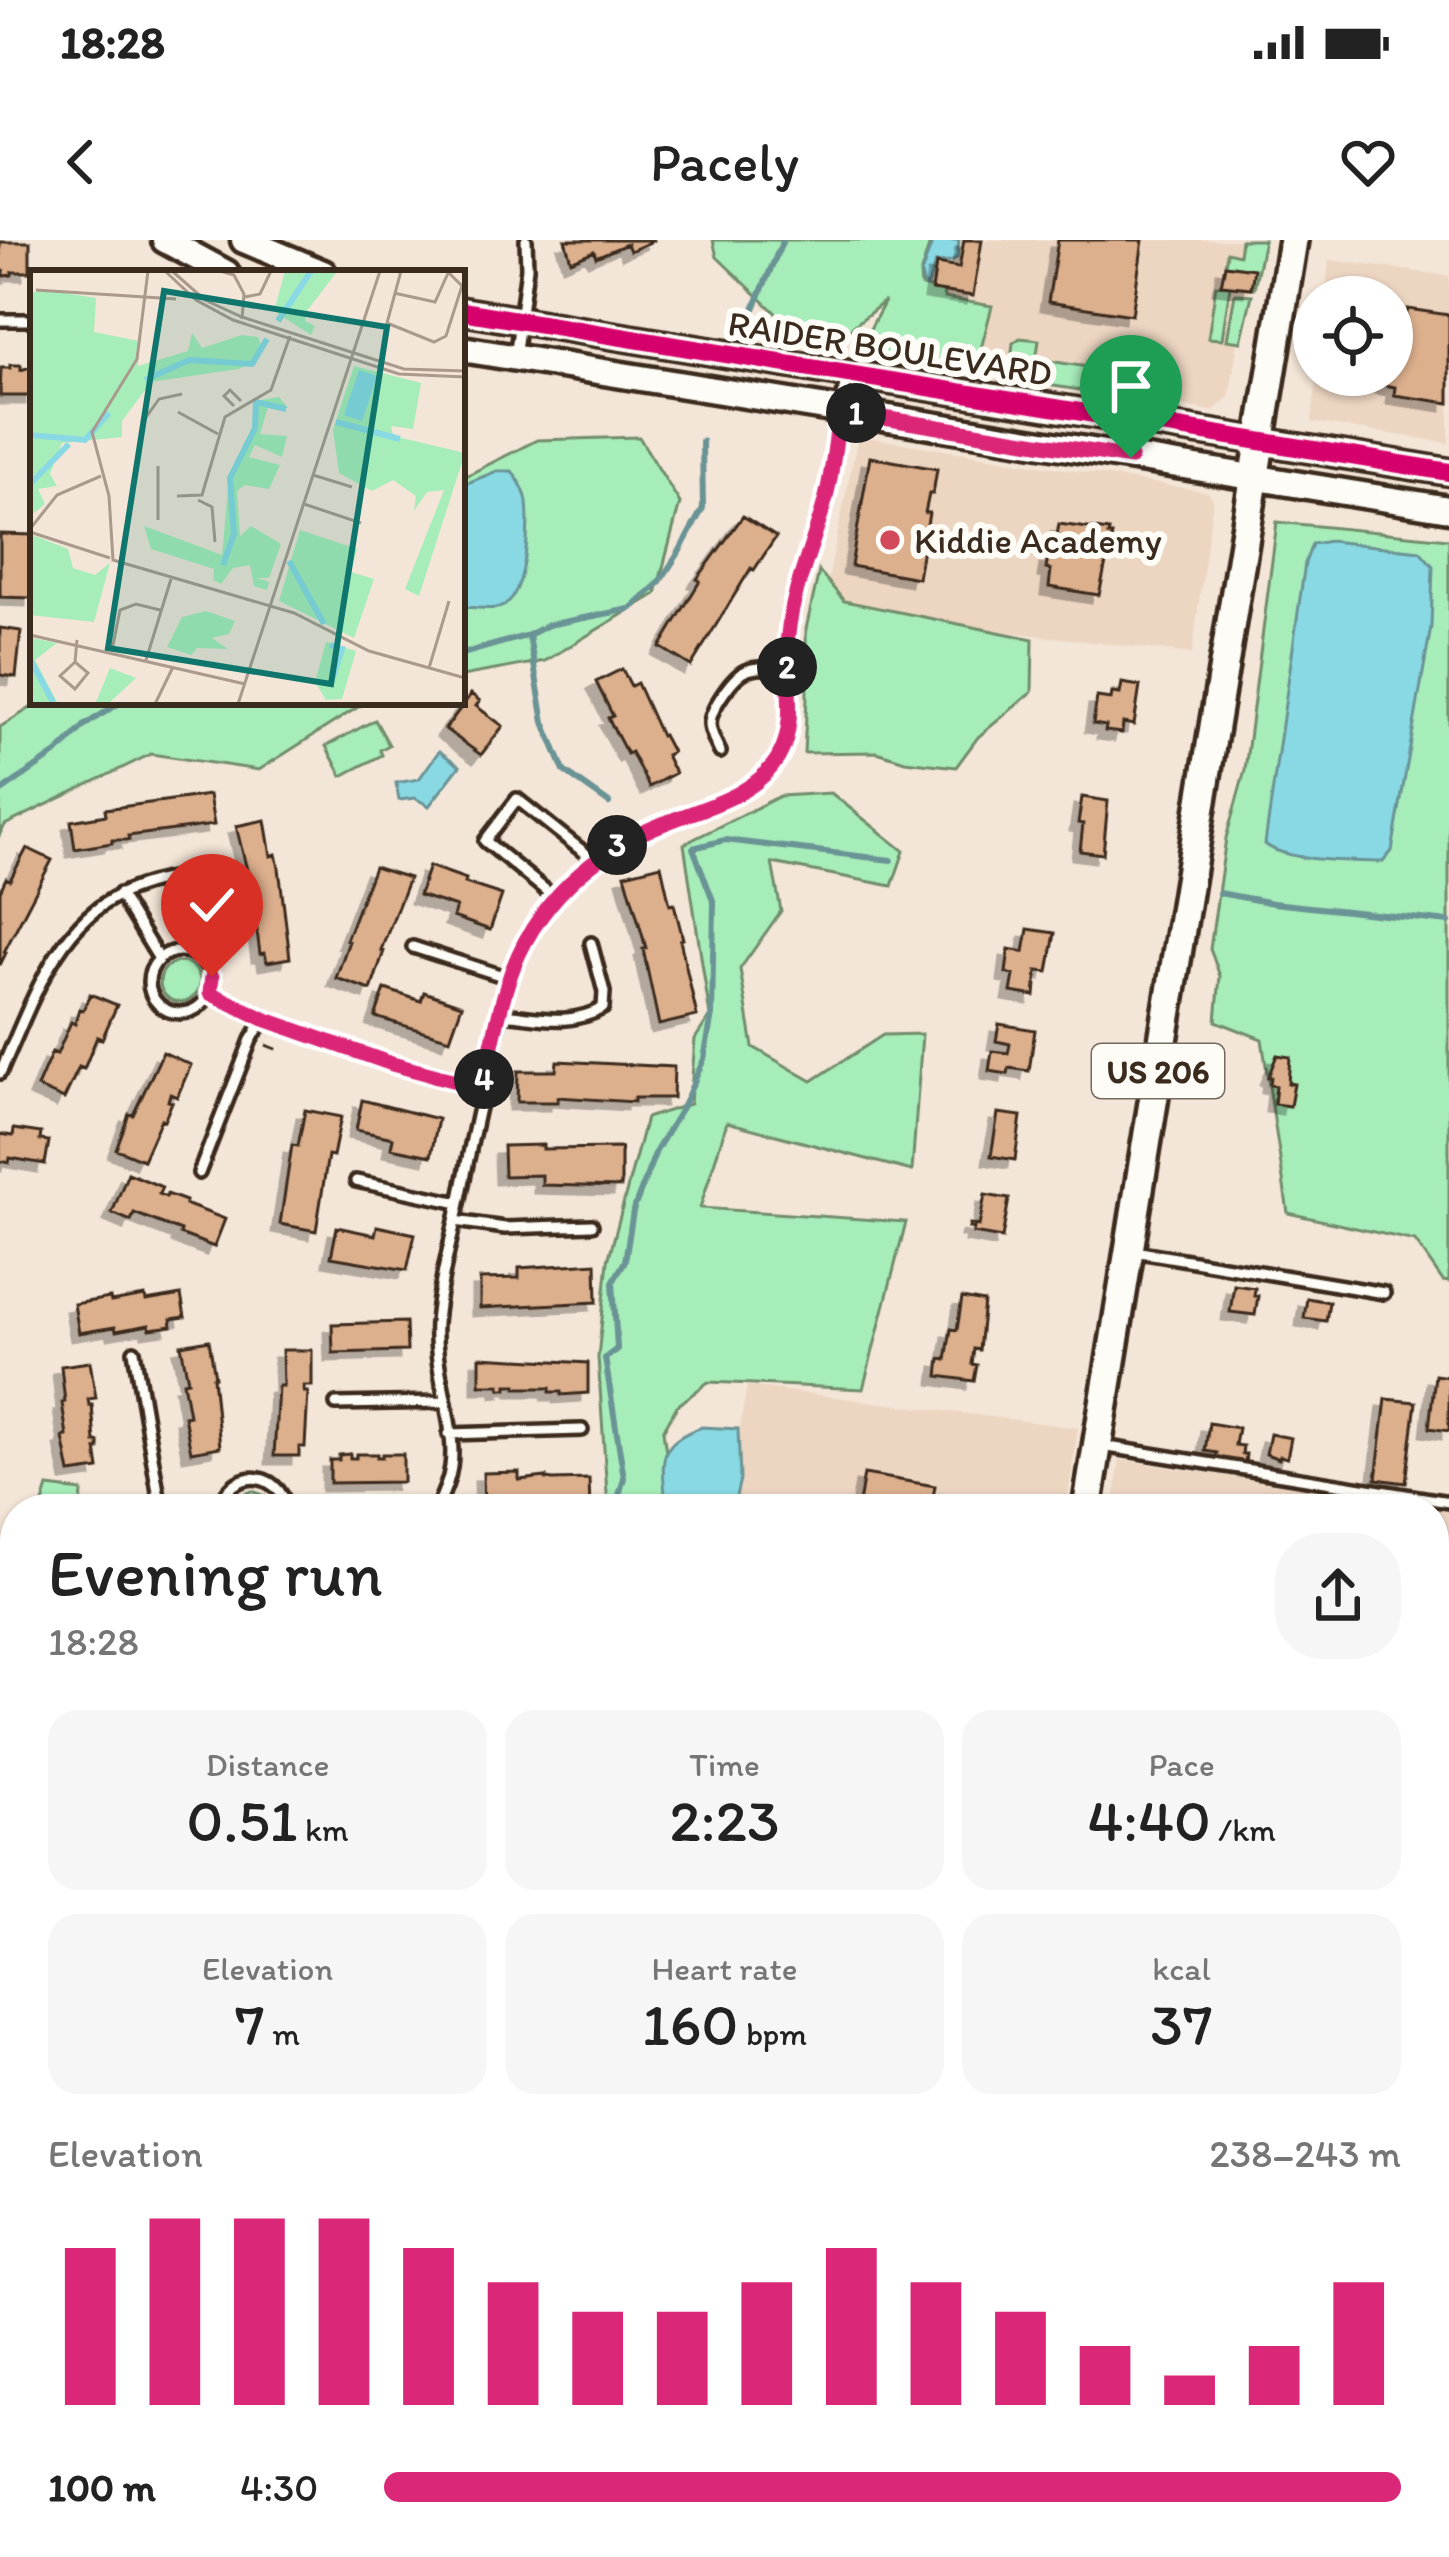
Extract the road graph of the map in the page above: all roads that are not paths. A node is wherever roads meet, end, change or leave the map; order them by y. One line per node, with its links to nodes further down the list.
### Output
1 (164, 240): 5 (street)
2 (244, 240): 6 (street)
3 (526, 240): 8 (lane)
4 (1293, 240): 15 (main road, US 206)
5 (220, 270)
6 (310, 270)
7 (465, 312): 8 (street, RAIDER BOULEVARD)
8 (520, 322): 10 (lane); 11 (street, RAIDER BOULEVARD)
9 (465, 350): 10 (street, RAIDER BOULEVARD)
10 (515, 358): 13 (street, RAIDER BOULEVARD)
11 (847, 374): 12 (street, RAIDER BOULEVARD); 13 (lane)
12 (986, 396): 14 (lane); 15 (street, RAIDER BOULEVARD)
13 (840, 411): 14 (street, RAIDER BOULEVARD); 19 (lane)
14 (977, 434): 17 (street, RAIDER BOULEVARD)
15 (1261, 441): 16 (street, RAIDER BOULEVARD); 17 (main road, US 206)
16 (1449, 472)
17 (1255, 478): 18 (street, RAIDER BOULEVARD); 39 (main road, US 206)
18 (1449, 509)
19 (787, 668): 20 (lane); 21 (lane)
20 (720, 752)
21 (595, 861): 24 (lane); 24 (lane)
22 (213, 869): 23 (lane)
23 (119, 894): 27 (lane); 32 (lane)
24 (554, 897): 28 (lane)
25 (591, 943): 30 (lane)
26 (413, 947): 28 (lane)
27 (159, 959): 29 (lane); 29 (lane)
28 (509, 978): 30 (lane)
29 (210, 993): 31 (lane)
30 (502, 1014): 33 (lane)
31 (264, 1019): 33 (lane); 34 (lane)
32 (0, 1073)
33 (482, 1088): 36 (lane)
34 (199, 1173)
35 (356, 1181): 36 (lane)
36 (459, 1203): 37 (lane)
37 (455, 1221): 38 (lane); 42 (lane)
38 (592, 1226)
39 (1129, 1250): 40 (lane); 46 (main road, US 206)
40 (1384, 1293)
41 (134, 1351): 47 (lane)
42 (444, 1402): 43 (lane); 45 (lane)
43 (336, 1404)
44 (582, 1430): 45 (lane)
45 (449, 1434): 50 (lane)
46 (1097, 1446): 51 (main road, US 206); 52 (lane)
47 (158, 1494)
48 (226, 1494): 49 (lane)
49 (281, 1494)
50 (444, 1494)
51 (1089, 1494)
52 (1399, 1494)

